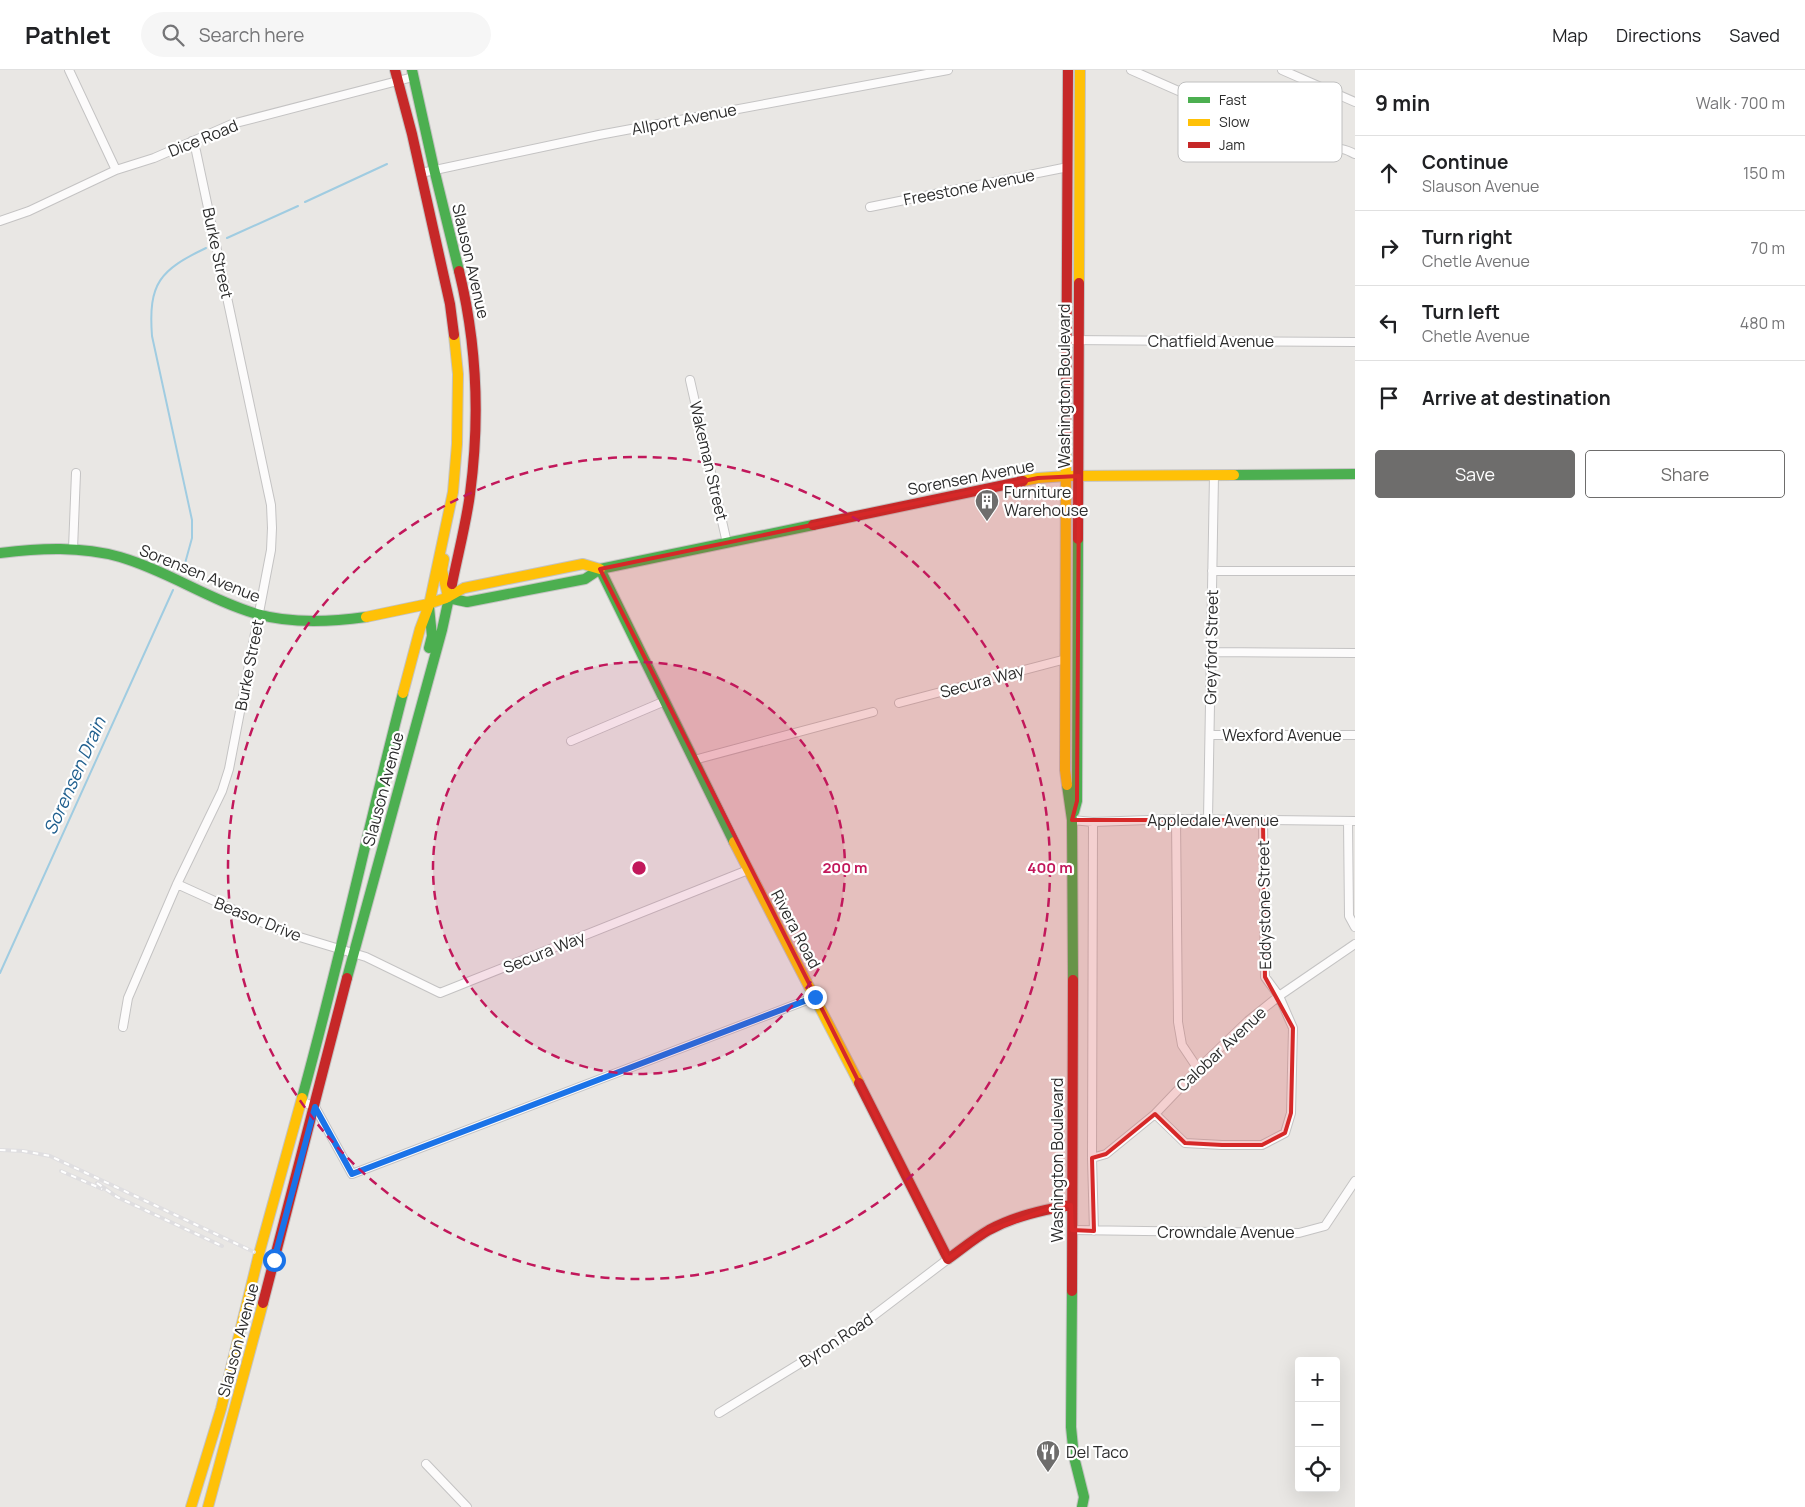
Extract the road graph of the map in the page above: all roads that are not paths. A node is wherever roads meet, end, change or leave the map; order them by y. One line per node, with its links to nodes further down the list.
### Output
1 (69, 70): 19 (street)
2 (395, 70): 9 (main road, Slauson Avenue)
3 (948, 70): 18 (street, Allport Avenue)
4 (1068, 70): 17 (main road, Washington Boulevard)
5 (1080, 70): 24 (main road, Washington Boulevard)
6 (1131, 70): 11 (street)
7 (1282, 70): 10 (street)
8 (412, 74): 9 (street, Dice Road); 18 (main road, Slauson Avenue)
9 (398, 81): 14 (street, Dice Road); 20 (main road, Slauson Avenue)
10 (1309, 82)
11 (1178, 91)
12 (1342, 96): 13 (street)
13 (1355, 102)
14 (192, 141): 19 (street, Dice Road); 41 (street, Burke Street)
15 (1342, 149): 16 (street)
16 (1355, 154)
17 (1068, 168): 21 (street, Freestone Avenue); 23 (main road, Washington Boulevard)
18 (434, 169): 20 (street, Allport Avenue); 39 (main road, Slauson Avenue)
19 (116, 170): 22 (street, Dice Road)
20 (421, 173): 32 (main road, Slauson Avenue)
21 (870, 207)
22 (0, 221)
23 (1067, 340): 24 (street, Chatfield Avenue); 30 (main road, Washington Boulevard)
24 (1079, 340): 25 (street, Chatfield Avenue); 31 (main road, Washington Boulevard)
25 (1355, 342)
26 (690, 380): 33 (street, Wakeman Street)
27 (76, 472): 34 (street)
28 (1355, 474): 29 (main road, Sorensen Avenue)
29 (1214, 475): 31 (main road, Sorensen Avenue); 37 (street, Greyford Street)
30 (1066, 476): 31 (main road, Sorensen Avenue); 33 (main road, Sorensen Avenue); 44 (main road, Washington Boulevard)
31 (1078, 476): 55 (main road, Washington Boulevard)
32 (451, 503): 39 (main road); 40 (main road, Slauson Avenue)
33 (727, 542): 36 (main road, Sorensen Avenue)
34 (73, 549): 35 (main road, Sorensen Avenue); 41 (main road, Sorensen Avenue)
35 (0, 553)
36 (600, 569): 39 (main road, Sorensen Avenue); 39 (main road, Sorensen Avenue); 46 (main road, Rivera Road)
37 (1212, 571): 38 (street); 42 (street, Greyford Street)
38 (1355, 571)
39 (448, 598): 40 (main road, Sorensen Avenue); 45 (main road, Slauson Avenue)
40 (429, 604): 41 (main road, Sorensen Avenue); 45 (main road); 63 (main road, Slauson Avenue)
41 (259, 614): 60 (street, Burke Street)
42 (1211, 652): 43 (street); 49 (street, Greyford Street)
43 (1355, 653)
44 (1066, 659): 47 (street, Secura Way); 55 (main road, Washington Boulevard)
45 (426, 686): 64 (main road, Slauson Avenue)
46 (665, 701): 51 (street); 52 (main road, Rivera Road)
47 (899, 703)
48 (873, 712): 52 (street)
49 (1210, 735): 50 (street, Wexford Avenue); 54 (street, Greyford Street)
50 (1355, 735)
51 (571, 741)
52 (694, 760): 59 (main road, Rivera Road)
53 (1176, 819): 54 (street, Appledale Avenue); 58 (street, Appledale Avenue); 68 (street)
54 (1208, 819): 56 (street, Appledale Avenue)
55 (1072, 820): 58 (street, Appledale Avenue); 74 (main road, Washington Boulevard)
56 (1262, 820): 57 (street, Appledale Avenue); 65 (street, Eddystone Street)
57 (1351, 821): 61 (street)
58 (1093, 822): 72 (street)
59 (748, 870): 64 (street, Secura Way); 66 (main road, Rivera Road)
60 (177, 884): 63 (street, Beasor Drive); 67 (street, Burke Street)
61 (1355, 927)
62 (1355, 944): 65 (street, Calobar Avenue)
63 (341, 949): 64 (street, Secura Way); 69 (main road, Slauson Avenue)
64 (354, 952): 70 (main road, Slauson Avenue)
65 (1278, 996): 68 (street, Calobar Avenue); 71 (street, Eddystone Street)
66 (815, 997): 70 (street); 77 (main road, Rivera Road)
67 (123, 1027)
68 (1198, 1069): 71 (street, Calobar Avenue)
69 (301, 1101): 70 (street); 78 (main road, Slauson Avenue)
70 (315, 1107): 79 (main road, Slauson Avenue)
71 (1155, 1114): 72 (street, Calobar Avenue)
72 (1092, 1158): 76 (street)
73 (1355, 1181): 76 (street, Crowndale Avenue)
74 (1072, 1205): 75 (main road, Washington Boulevard); 77 (main road)
75 (1072, 1230): 76 (street, Crowndale Avenue); 84 (main road, Washington Boulevard)
76 (1094, 1231)
77 (948, 1259): 81 (street, Byron Road)
78 (236, 1345): 79 (main road); 80 (main road, Slauson Avenue)
79 (250, 1350): 82 (main road, Slauson Avenue)
80 (221, 1408): 82 (main road); 85 (main road, Slauson Avenue)
81 (719, 1413)
82 (234, 1414): 86 (main road, Slauson Avenue)
83 (426, 1464): 87 (street)
84 (1083, 1502): 88 (main road, Washington Boulevard)
85 (191, 1507)
86 (208, 1507)
87 (467, 1507)
88 (1092, 1507)

